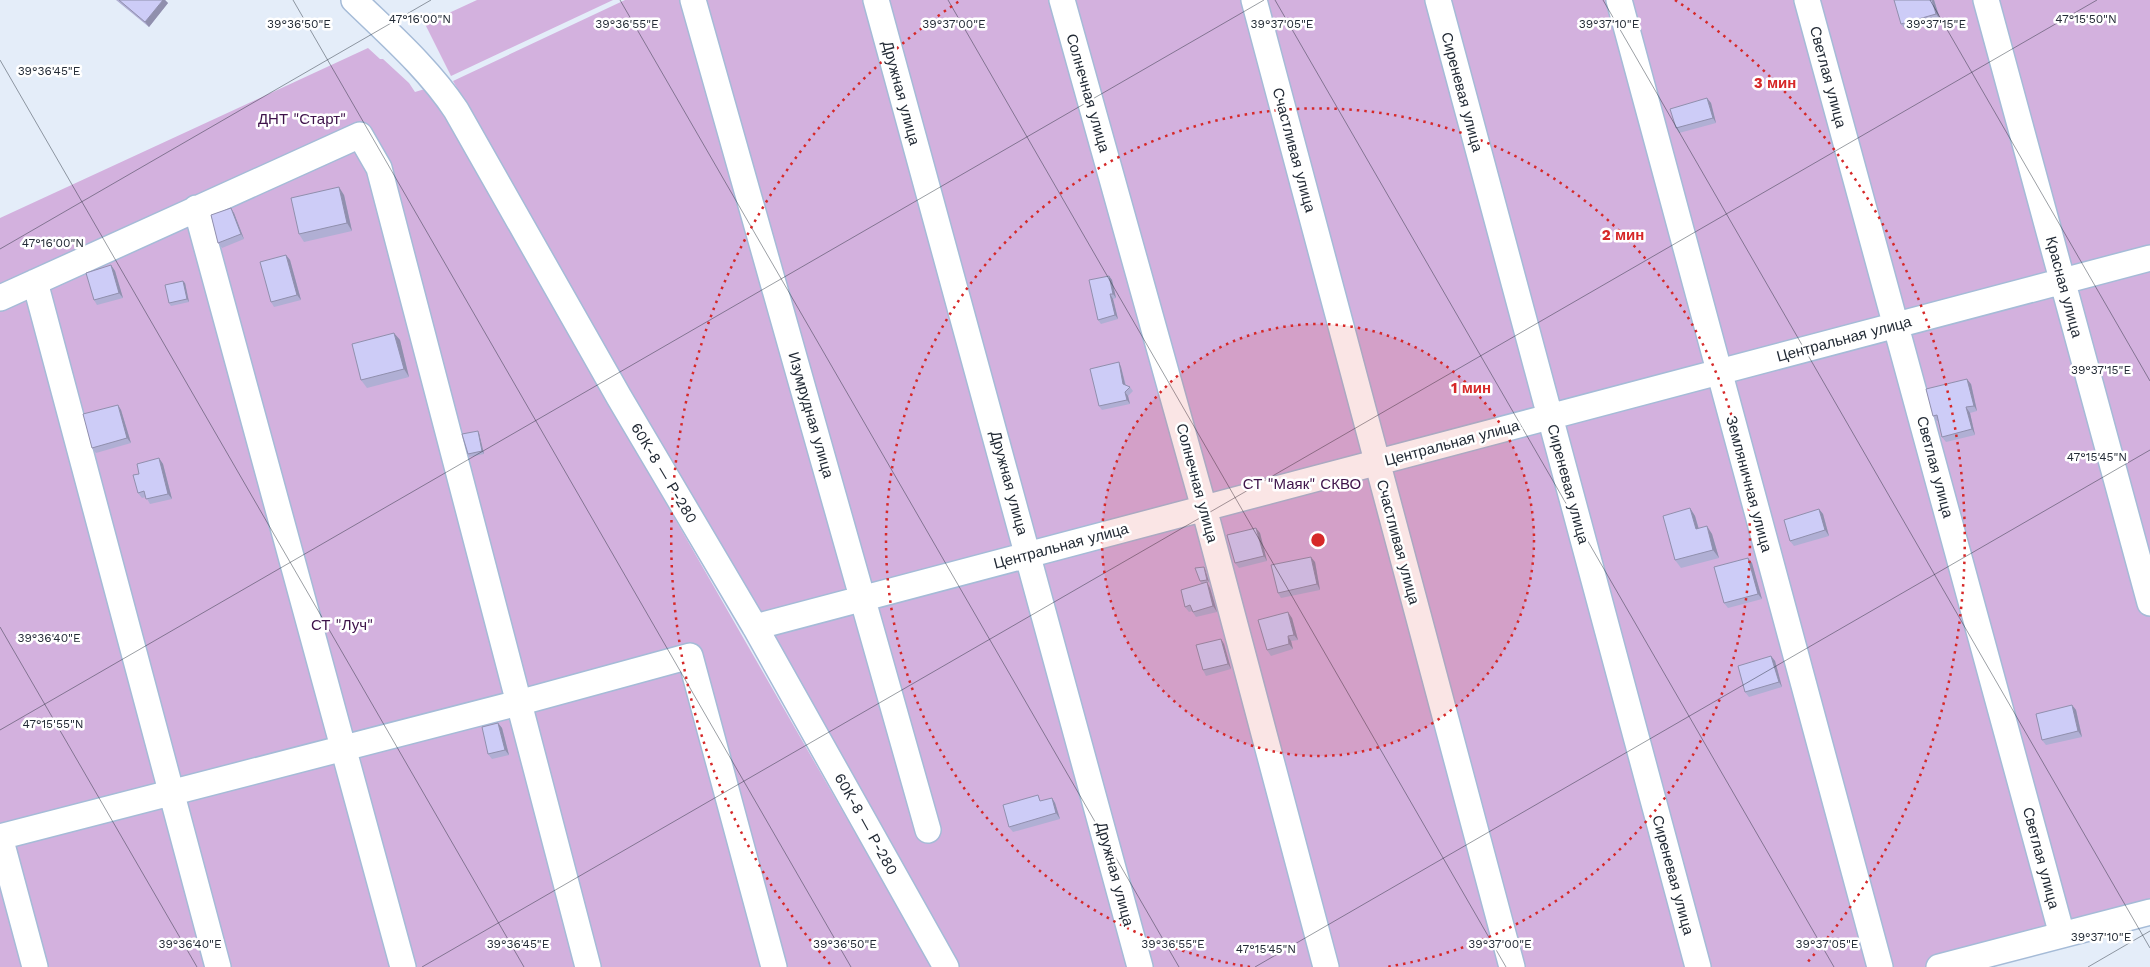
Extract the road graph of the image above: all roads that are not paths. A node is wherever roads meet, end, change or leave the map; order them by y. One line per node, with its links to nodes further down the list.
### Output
1 (354, 0): 23 (street, 60К-8 — Р-280)
2 (693, 0): 21 (street, Изумрудная улица)
3 (876, 0): 20 (street, Дружная улица)
4 (1062, 0): 19 (street, Солнечная улица)
5 (1254, 0): 18 (street, Счастливая улица)
6 (1438, 0): 17 (street, Сиреневая улица)
7 (1619, 0): 16 (street, Земляничная улица)
8 (1808, 0): 15 (street, Светлая улица)
9 (1986, 0): 12 (street, Красная улица)
10 (196, 208): 13 (street); 24 (street); 25 (street)
11 (2150, 258): 12 (street, Центральная улица)
12 (2063, 281): 15 (street, Центральная улица); 22 (street, Красная улица)
13 (36, 282): 14 (street); 26 (street)
14 (0, 298)
15 (1896, 326): 16 (street, Центральная улица); 30 (street, Светлая улица)
16 (1719, 372): 17 (street, Центральная улица); 41 (street, Земляничная улица)
17 (1550, 417): 18 (street, Центральная улица); 40 (street, Сиреневая улица)
18 (1377, 462): 19 (street, Центральная улица); 39 (street, Счастливая улица)
19 (1204, 508): 20 (street, Центральная улица); 38 (street, Солнечная улица)
20 (1029, 555): 21 (street, Центральная улица); 37 (street, Дружная улица)
21 (863, 599): 23 (street, Центральная улица); 27 (street, Изумрудная улица)
22 (2150, 603)
23 (755, 627): 36 (street, 60К-8 — Р-280)
24 (518, 703): 25 (street); 34 (street); 35 (street)
25 (344, 748): 26 (street); 33 (street)
26 (171, 791): 28 (street); 32 (street)
27 (928, 830)
28 (0, 837): 31 (street)
29 (2150, 912): 30 (street)
30 (2062, 935): 42 (street)
31 (35, 967)
32 (218, 967)
33 (403, 967)
34 (588, 967)
35 (774, 967)
36 (946, 967)
37 (1140, 967)
38 (1326, 967)
39 (1512, 967)
40 (1698, 967)
41 (1880, 967)
42 (1939, 967)

